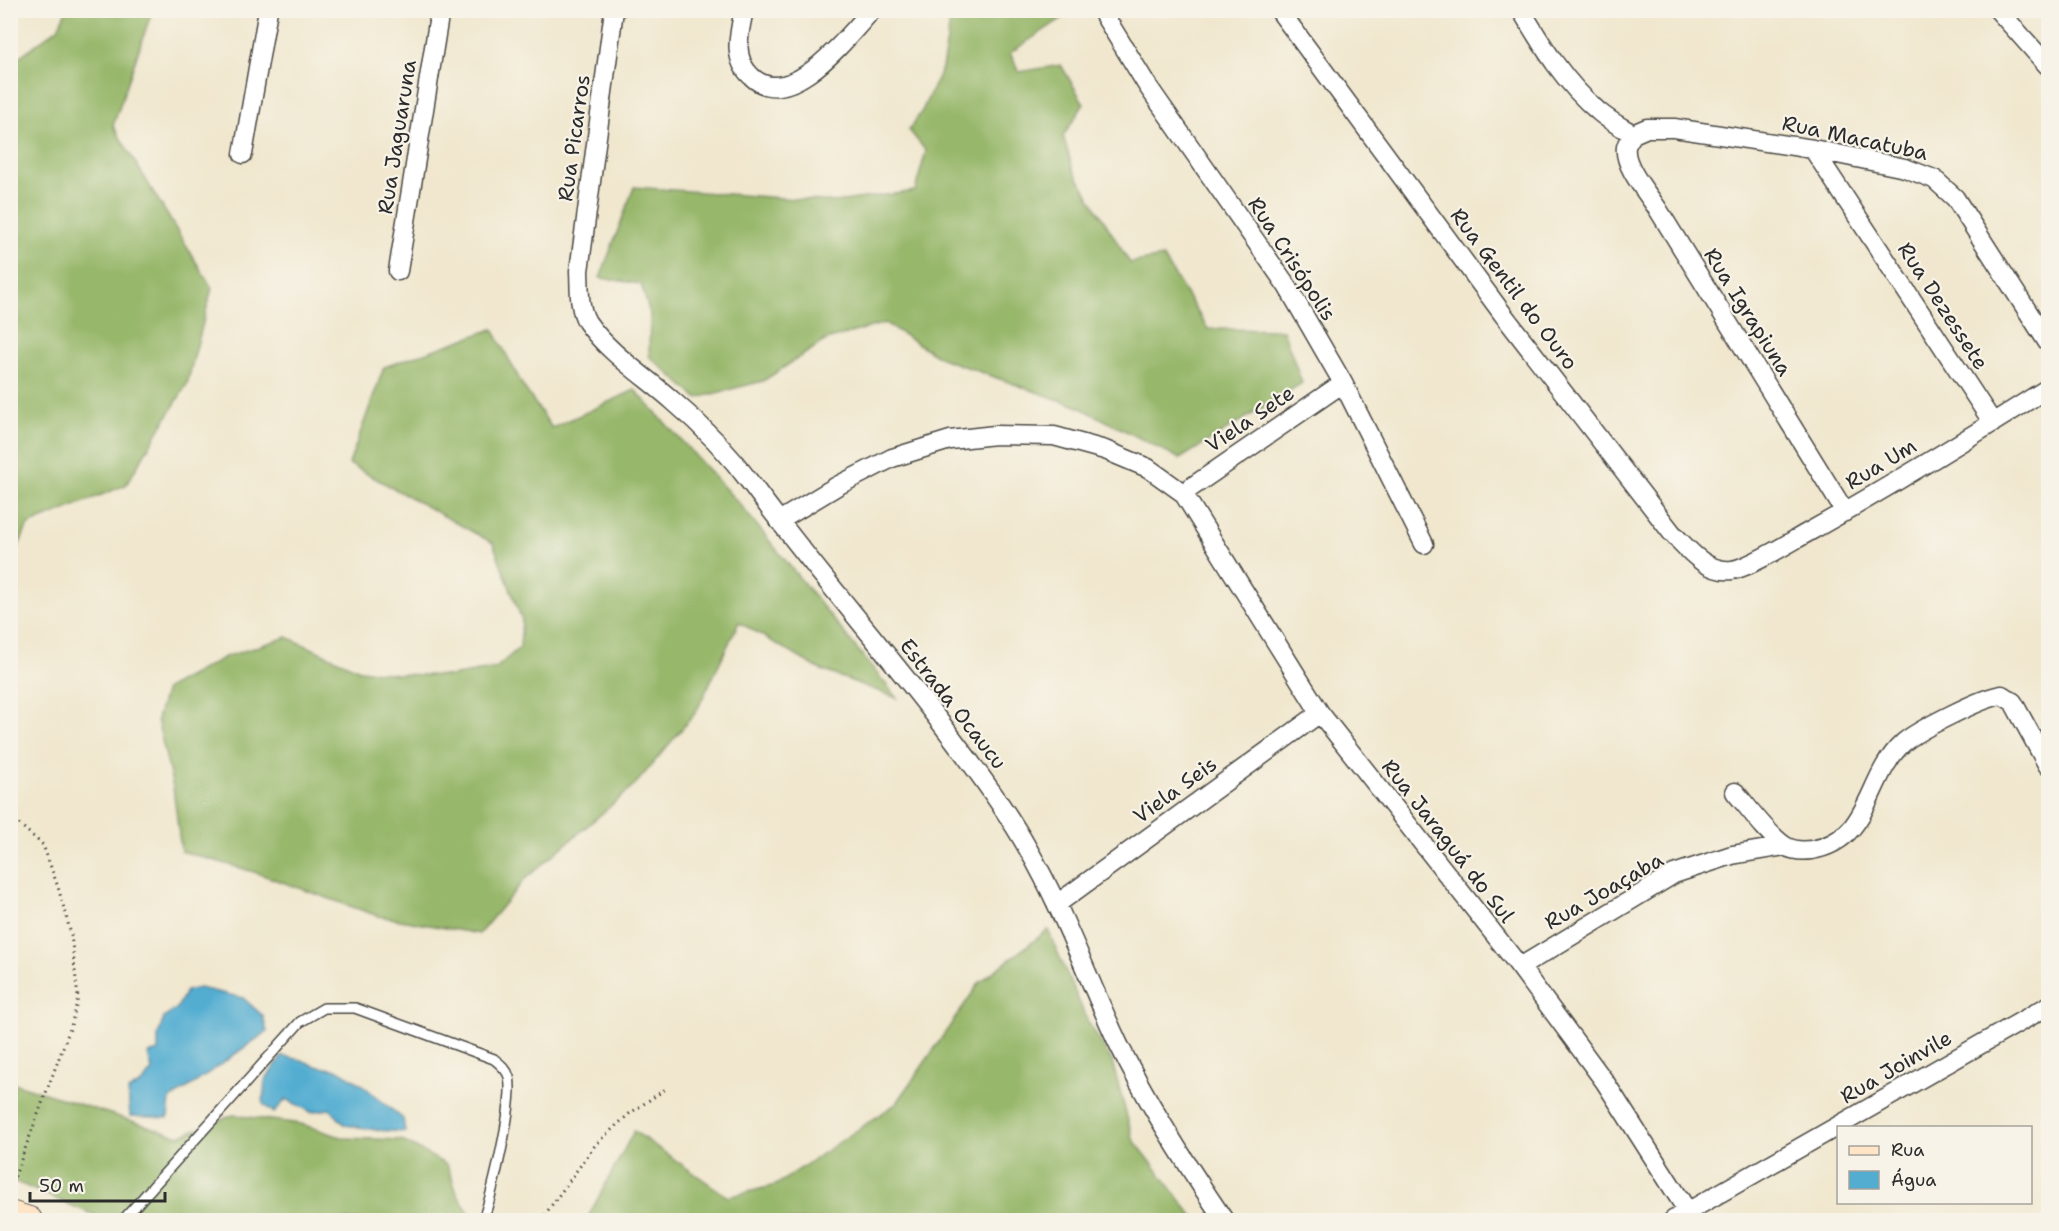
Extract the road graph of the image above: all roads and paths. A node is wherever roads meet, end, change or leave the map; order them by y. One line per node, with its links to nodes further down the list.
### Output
1 (268, 10): 13 (street)
2 (440, 10): 14 (street, Rua Jaguaruna)
3 (614, 10): 15 (street, Rua Picarros)
4 (744, 10): 5 (street)
5 (873, 10)
6 (1101, 10): 17 (street, Rua Crisópolis)
7 (1279, 10): 24 (street, Rua Gentil do Ouro)
8 (1521, 10): 11 (street)
9 (1998, 10): 10 (street)
10 (2049, 66)
11 (1633, 134): 12 (street, Rua Macatuba); 21 (street, Rua Igrapiuna)
12 (1813, 149): 16 (street, Rua Macatuba); 19 (street, Rua Dezessete)
13 (243, 154)
14 (398, 271)
15 (579, 271): 22 (street, Estrada Ocaucu)
16 (2049, 343)
17 (1343, 383): 20 (street, Viela Sete); 23 (street, Rua Crisópolis)
18 (2049, 388): 19 (street, Rua Um)
19 (1993, 423): 21 (street, Rua Um)
20 (1183, 493): 22 (street); 25 (street, Rua Jaraguá do Sul)
21 (1845, 512): 24 (street, Rua Um)
22 (779, 521): 30 (street, Estrada Ocaucu)
23 (1424, 544)
24 (1732, 570)
25 (1320, 713): 30 (street, Viela Seis); 31 (street, Rua Jaraguá do Sul)
26 (2049, 766): 29 (street, Rua Joaçaba)
27 (1735, 792): 29 (street)
28 (10, 816): 36 (path)
29 (1785, 846): 31 (street, Rua Joaçaba)
30 (1057, 904): 43 (street, Estrada Ocaucu)
31 (1520, 968): 38 (street, Rua Jaraguá do Sul)
32 (2049, 1006): 34 (street, Rua Joinvile)
33 (667, 1088): 42 (path)
34 (1838, 1126)
35 (1837, 1127): 38 (street, Rua Joinvile)
36 (10, 1189)
37 (10, 1214): 39 (main road)
38 (1680, 1216)
39 (29, 1221)
40 (123, 1221): 41 (lane)
41 (483, 1221)
42 (541, 1221)
43 (1224, 1221)

